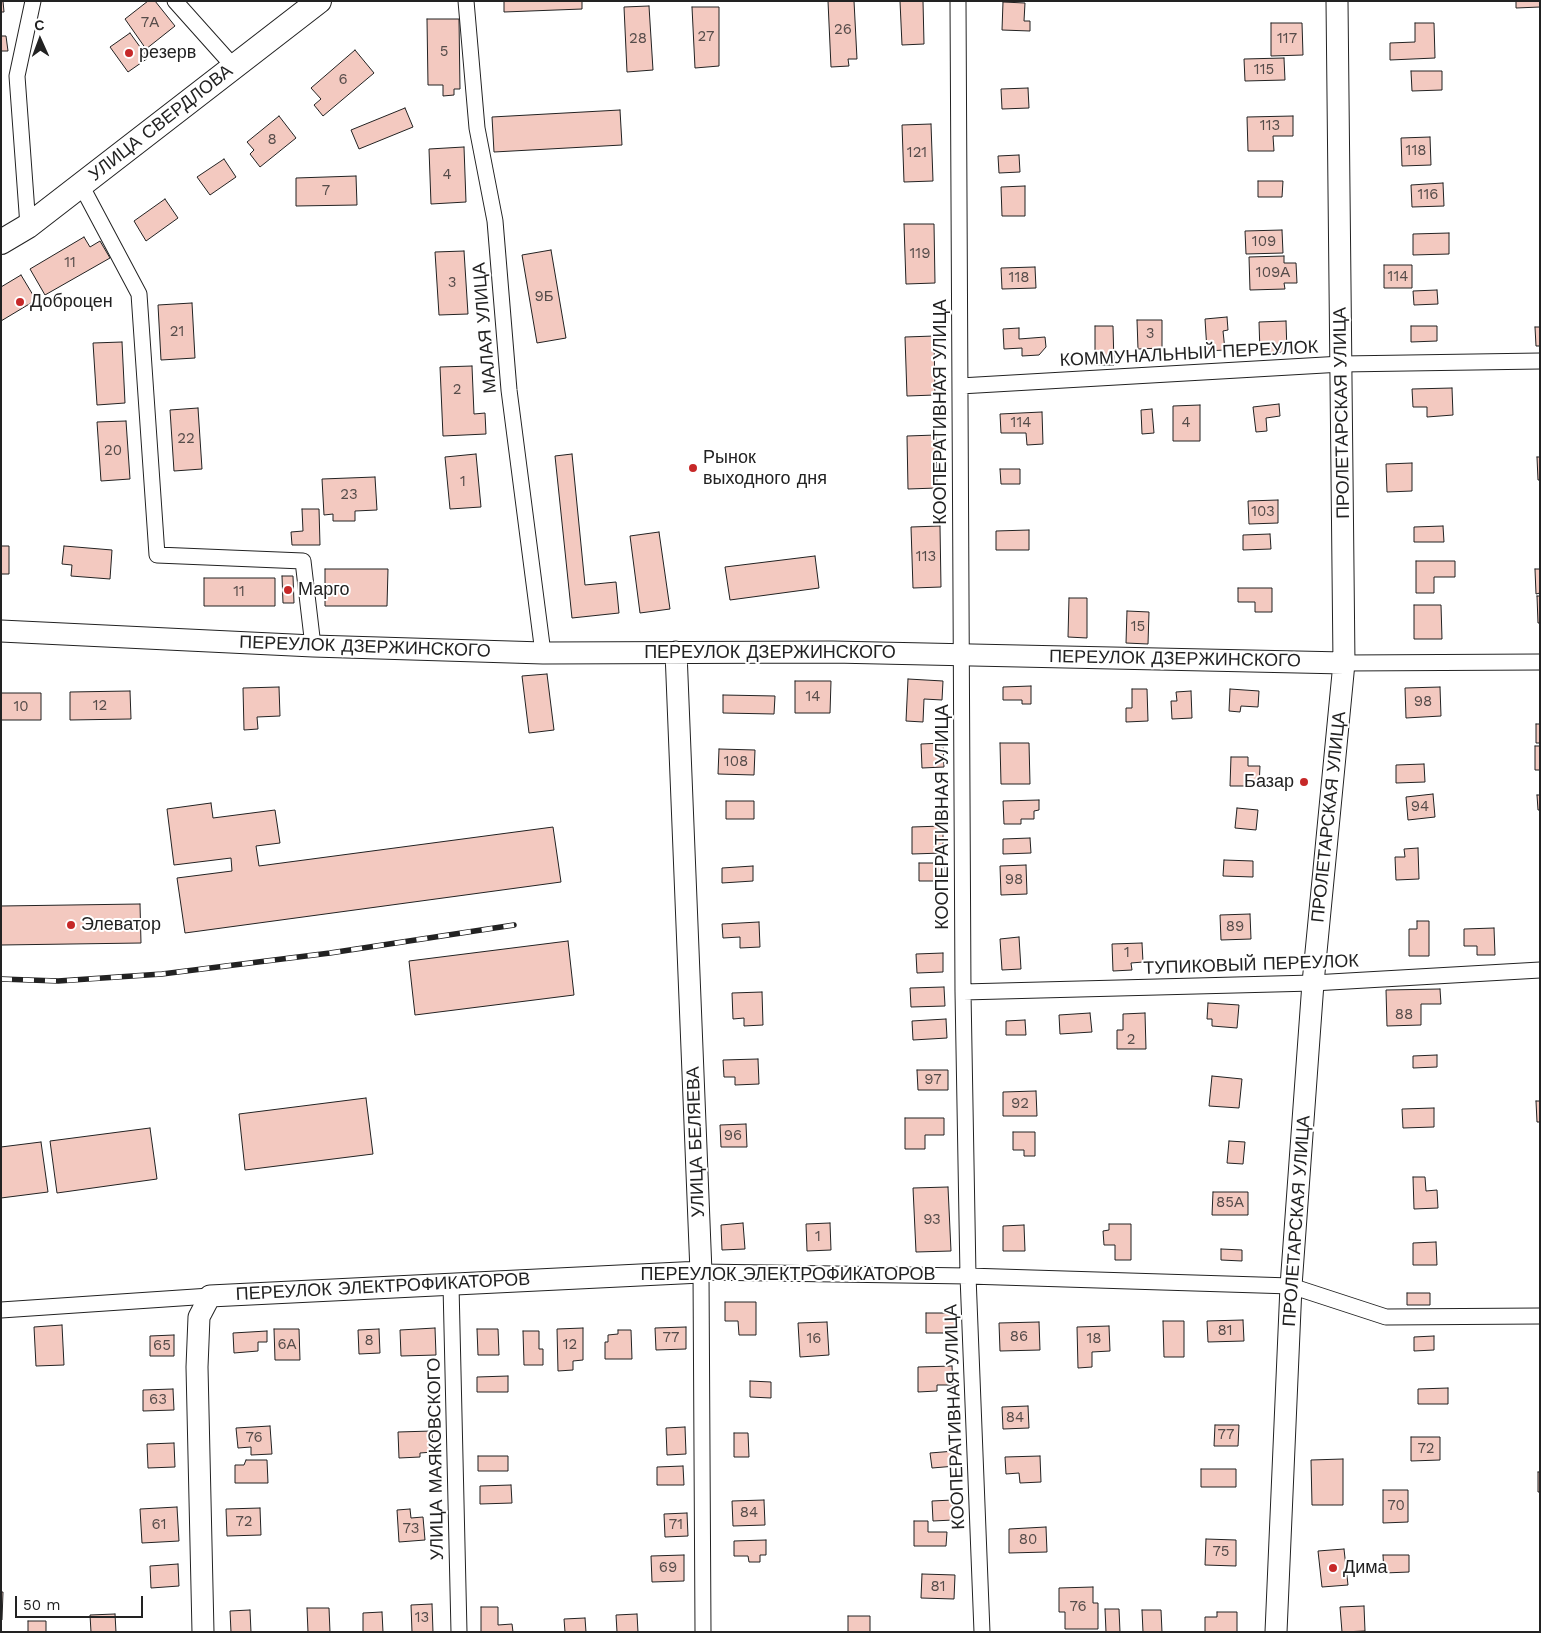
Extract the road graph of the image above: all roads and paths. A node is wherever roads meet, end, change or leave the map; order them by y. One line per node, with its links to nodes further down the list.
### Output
1 (33, 1): 9 (street)
2 (175, 1): 7 (street)
3 (320, 1): 7 (main road, УЛИЦА СВЕРДЛОВА)
4 (466, 1): 17 (street, МАЛАЯ УЛИЦА)
5 (958, 1): 13 (street, КООПЕРАТИВНАЯ УЛИЦА)
6 (1337, 1): 12 (street, ПРОЛЕТАРСКАЯ УЛИЦА)
7 (234, 68): 8 (main road, УЛИЦА СВЕРДЛОВА)
8 (81, 185): 9 (main road, УЛИЦА СВЕРДЛОВА); 15 (street)
9 (28, 226): 10 (main road, УЛИЦА СВЕРДЛОВА)
10 (1, 242)
11 (1540, 361): 12 (street, КОММУНАЛЬНЫЙ ПЕРЕУЛОК)
12 (1342, 364): 13 (street, КОММУНАЛЬНЫЙ ПЕРЕУЛОК); 20 (street, ПРОЛЕТАРСКАЯ УЛИЦА)
13 (960, 386): 18 (street, КООПЕРАТИВНАЯ УЛИЦА)
14 (1, 631): 15 (street, ПЕРЕУЛОК ДЗЕРЖИНСКОГО)
15 (312, 646): 17 (street, ПЕРЕУЛОК ДЗЕРЖИНСКОГО)
16 (676, 652): 17 (street, ПЕРЕУЛОК ДЗЕРЖИНСКОГО); 18 (street, ПЕРЕУЛОК ДЗЕРЖИНСКОГО); 24 (street, УЛИЦА БЕЛЯЕВА)
17 (542, 653)
18 (960, 654): 20 (street, ПЕРЕУЛОК ДЗЕРЖИНСКОГО); 23 (street, КООПЕРАТИВНАЯ УЛИЦА)
19 (1540, 662): 20 (street, ПЕРЕУЛОК ДЗЕРЖИНСКОГО)
20 (1344, 663): 22 (street, ПРОЛЕТАРСКАЯ УЛИЦА)
21 (1540, 970): 22 (street, ТУПИКОВЫЙ ПЕРЕУЛОК)
22 (1313, 983): 23 (street, ТУПИКОВЫЙ ПЕРЕУЛОК); 27 (street, ПРОЛЕТАРСКАЯ УЛИЦА)
23 (963, 992): 25 (street, КООПЕРАТИВНАЯ УЛИЦА)
24 (701, 1272): 25 (street, ПЕРЕУЛОК ЭЛЕКТРОФИКАТОРОВ); 26 (street, ПЕРЕУЛОК ЭЛЕКТРОФИКАТОРОВ); 33 (street, УЛИЦА БЕЛЯЕВА)
25 (968, 1276): 27 (street, ПЕРЕУЛОК ЭЛЕКТРОФИКАТОРОВ); 34 (street, КООПЕРАТИВНАЯ УЛИЦА)
26 (451, 1285): 28 (street, ПЕРЕУЛОК ЭЛЕКТРОФИКАТОРОВ); 32 (street, УЛИЦА МАЯКОВСКОГО)
27 (1291, 1286): 30 (street, ПЕРЕУЛОК ЭЛЕКТРОФИКАТОРОВ); 35 (street, ПРОЛЕТАРСКАЯ УЛИЦА)
28 (210, 1296): 29 (street, ПЕРЕУЛОК ЭЛЕКТРОФИКАТОРОВ); 31 (street)
29 (1, 1310)
30 (1540, 1316)
31 (203, 1632)
32 (459, 1632)
33 (703, 1632)
34 (982, 1632)
35 (1276, 1632)

